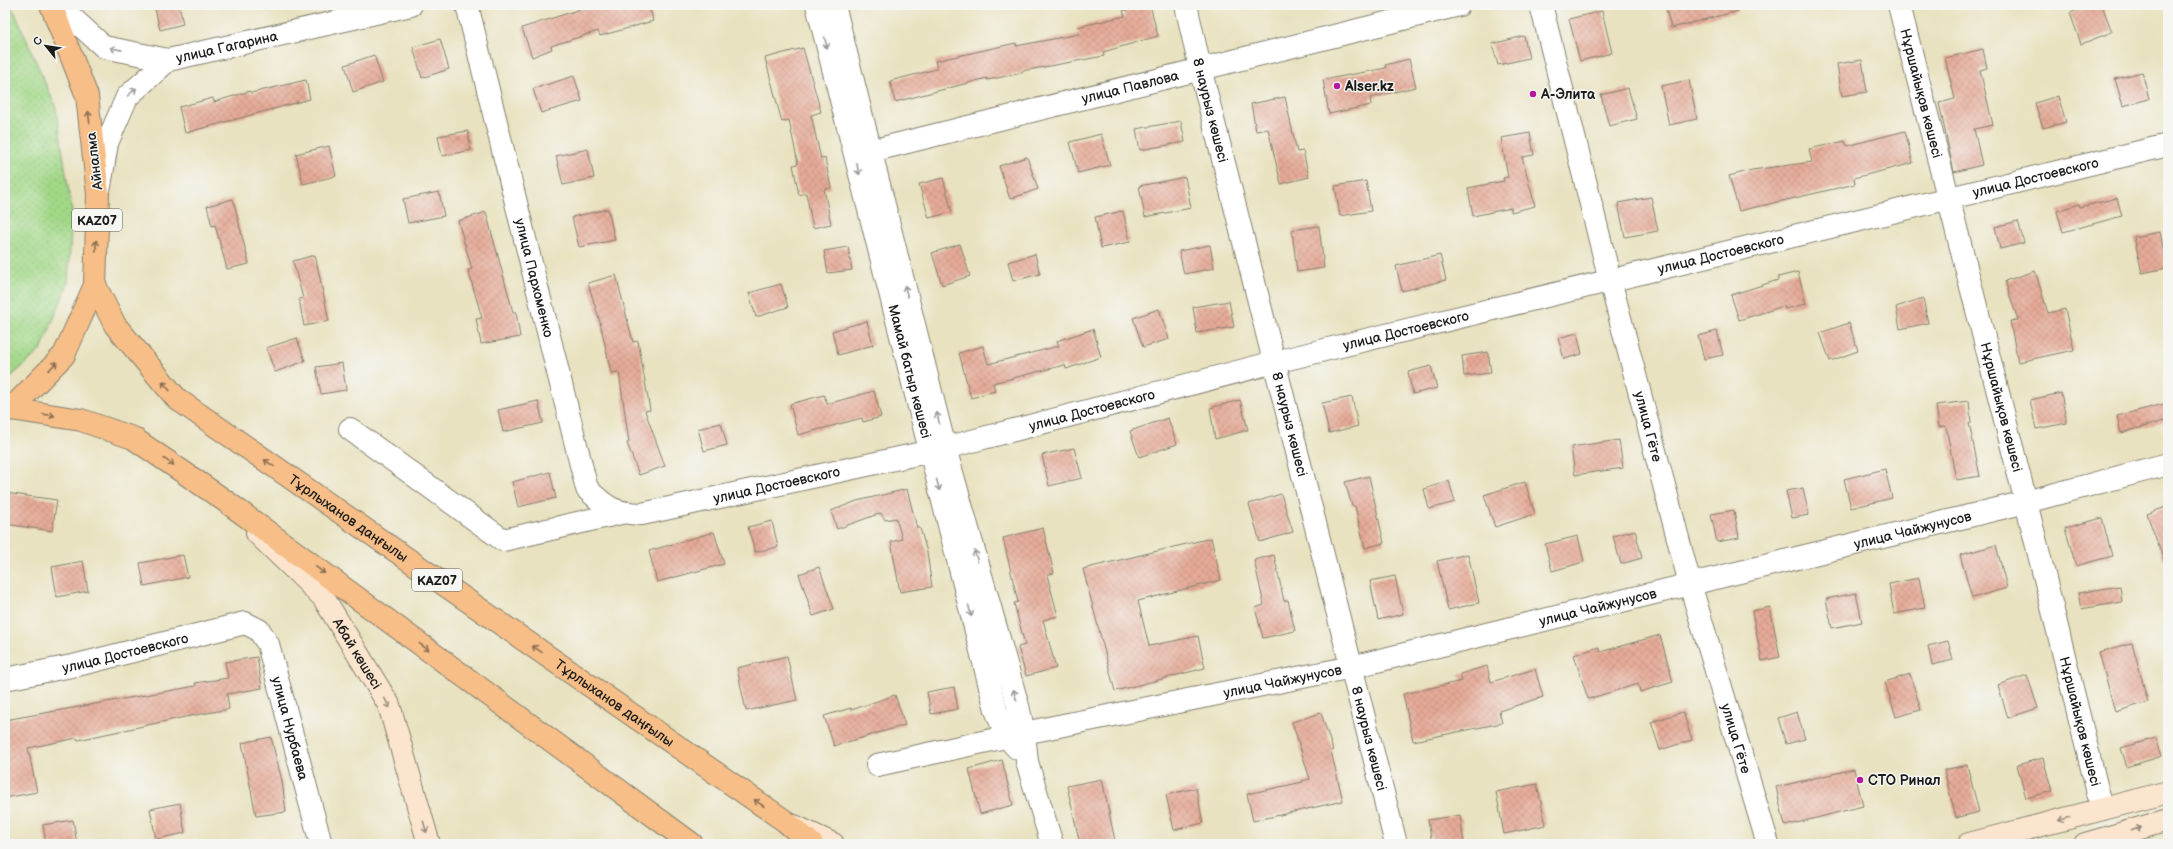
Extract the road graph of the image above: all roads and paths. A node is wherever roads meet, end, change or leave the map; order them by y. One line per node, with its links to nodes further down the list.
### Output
1 (51, 5): 15 (highway, Айналма / KAZ07, one-way to 1)
2 (58, 5): 11 (street, улица Гагарина, one-way to 2)
3 (411, 5): 11 (street, улица Гагарина)
4 (467, 5): 26 (street, улица Пархоменко)
5 (817, 5): 22 (street, Мамай батыр көшесі, one-way to 22)
6 (834, 5): 14 (street, Мамай батыр көшесі)
7 (1186, 5): 12 (street, 8 наурыз көшесі)
8 (1459, 5): 12 (street, улица Павлова)
9 (1541, 5): 17 (street, улица Гёте)
10 (1899, 5): 16 (street, Нұршайықов көшесі)
11 (168, 60): 15 (street, one-way to 11)
12 (1200, 68): 14 (street, улица Павлова); 19 (street, 8 наурыз көшесі)
13 (2168, 145): 16 (street, улица Достоевского)
14 (871, 151): 22 (street, Мамай батыр көшесі, one-way to 14)
15 (98, 194): 18 (highway, Айналма / KAZ07, one-way to 15)
16 (1948, 200): 17 (street, улица Достоевского); 25 (street, Нұршайықов көшесі)
17 (1610, 280): 19 (street, улица Достоевского); 28 (street, улица Гёте)
18 (95, 285): 20 (highway, Айналма / KAZ07, one-way to 18); 37 (highway, Тұрлыханов даңғылы / KAZ07, one-way to 18)
19 (1275, 362): 22 (street, улица Достоевского); 30 (street, 8 наурыз көшесі)
20 (8, 410): 24 (highway, KAZ07, one-way to 24)
21 (350, 429): 26 (street)
22 (937, 449): 27 (street, улица Достоевского); 32 (street, Мамай батыр көшесі)
23 (2168, 464): 25 (street, улица Чайжунусов)
24 (224, 500): 40 (main road, Абай көшесі, one-way to 40); 41 (highway, KAZ07, one-way to 41)
25 (2026, 502): 28 (street, улица Чайжунусов); 35 (street, Нұршайықов көшесі)
26 (621, 513): 27 (street, улица Пархоменко)
27 (642, 514)
28 (1690, 584): 30 (street, улица Чайжунусов); 46 (street, улица Гёте)
29 (245, 623): 31 (street, улица Достоевского); 39 (street, улица Нурбаева)
30 (1352, 667): 32 (street, улица Чайжунусов); 45 (street, 8 наурыз көшесі)
31 (5, 679)
32 (1016, 735): 33 (street, улица Чайжунусов); 44 (street, Мамай батыр көшесі)
33 (877, 765)
34 (2168, 792): 35 (main road)
35 (2102, 809): 47 (main road, one-way to 47)
36 (2168, 820): 38 (main road, one-way to 36)
37 (785, 821): 42 (highway, Тұрлыханов даңғылы / KAZ07); 43 (main road)
38 (2107, 841): 48 (main road)
39 (321, 844)
40 (429, 844)
41 (692, 844)
42 (812, 844)
43 (833, 844)
44 (1052, 844)
45 (1396, 844)
46 (1768, 844)
47 (1969, 844)
48 (2085, 844)

